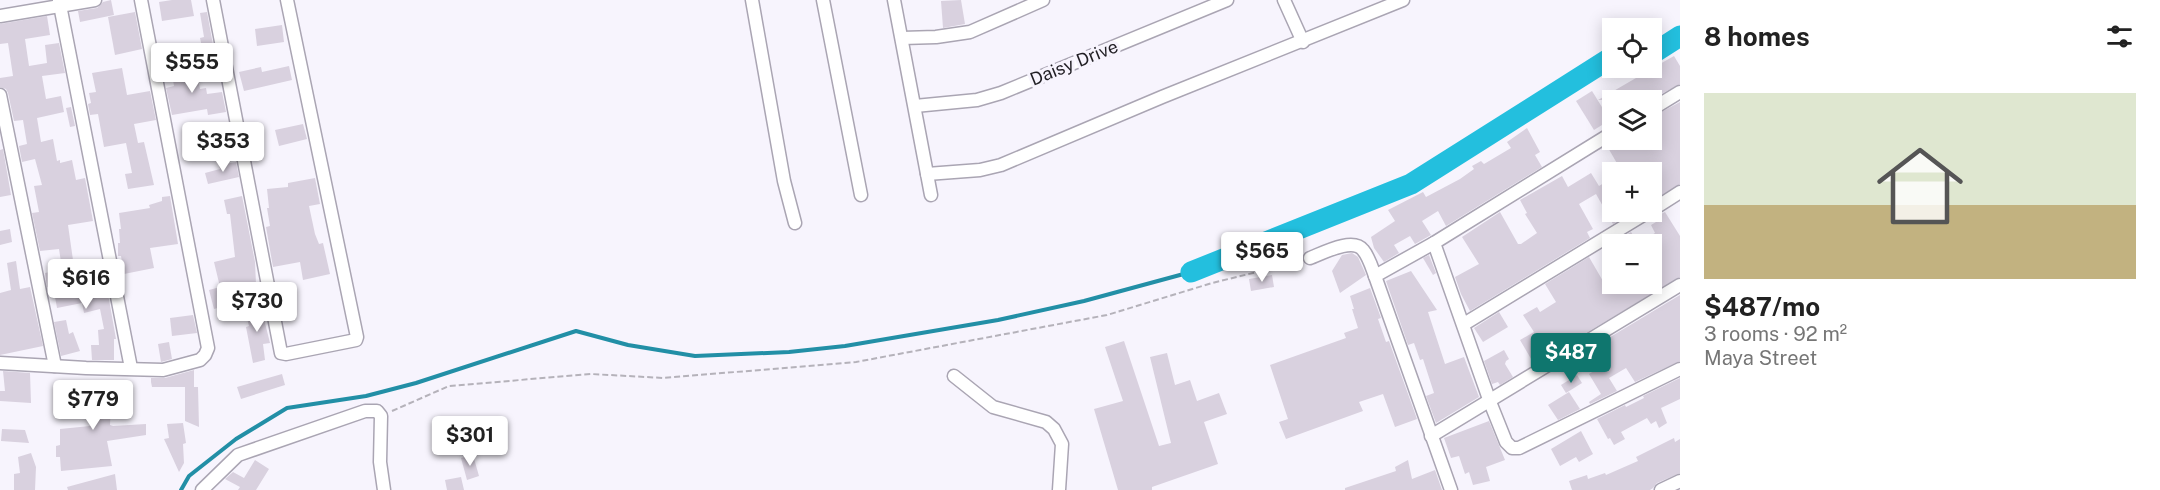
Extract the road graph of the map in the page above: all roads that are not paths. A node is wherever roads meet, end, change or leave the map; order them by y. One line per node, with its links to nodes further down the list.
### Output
1 (96, 0): 12 (street)
2 (141, 0): 35 (street)
3 (213, 0): 4 (street)
4 (287, 0)
5 (752, 0): 27 (street)
6 (823, 0): 23 (street)
7 (894, 0): 14 (street)
8 (1044, 0): 14 (street)
9 (1227, 0): 19 (street, Daisy Drive)
10 (1284, 0): 15 (street)
11 (1403, 0): 15 (street)
12 (60, 3): 13 (street); 35 (street)
13 (0, 16)
14 (902, 38): 19 (street)
15 (1303, 42): 21 (street)
16 (1680, 92): 18 (street)
17 (0, 95): 34 (street)
18 (1662, 103)
19 (915, 106): 21 (street)
20 (1602, 139): 28 (street)
21 (927, 174): 24 (street)
22 (1680, 192): 25 (street)
23 (861, 195)
24 (931, 195)
25 (1662, 203)
26 (1632, 222): 32 (street)
27 (795, 223)
28 (1434, 243): 30 (street); 32 (street)
29 (1310, 258): 30 (street)
30 (1375, 276): 39 (street)
31 (1680, 285): 38 (street)
32 (1464, 324): 38 (street)
33 (0, 363): 34 (street)
34 (55, 366): 35 (street)
35 (131, 368)
36 (1680, 369): 38 (street)
37 (954, 376): 43 (street)
38 (1490, 402): 39 (street)
39 (1431, 436): 44 (street)
40 (1680, 481): 45 (street)
41 (202, 490): 42 (street)
42 (384, 490)
43 (1059, 490)
44 (1451, 490)
45 (1661, 490)

